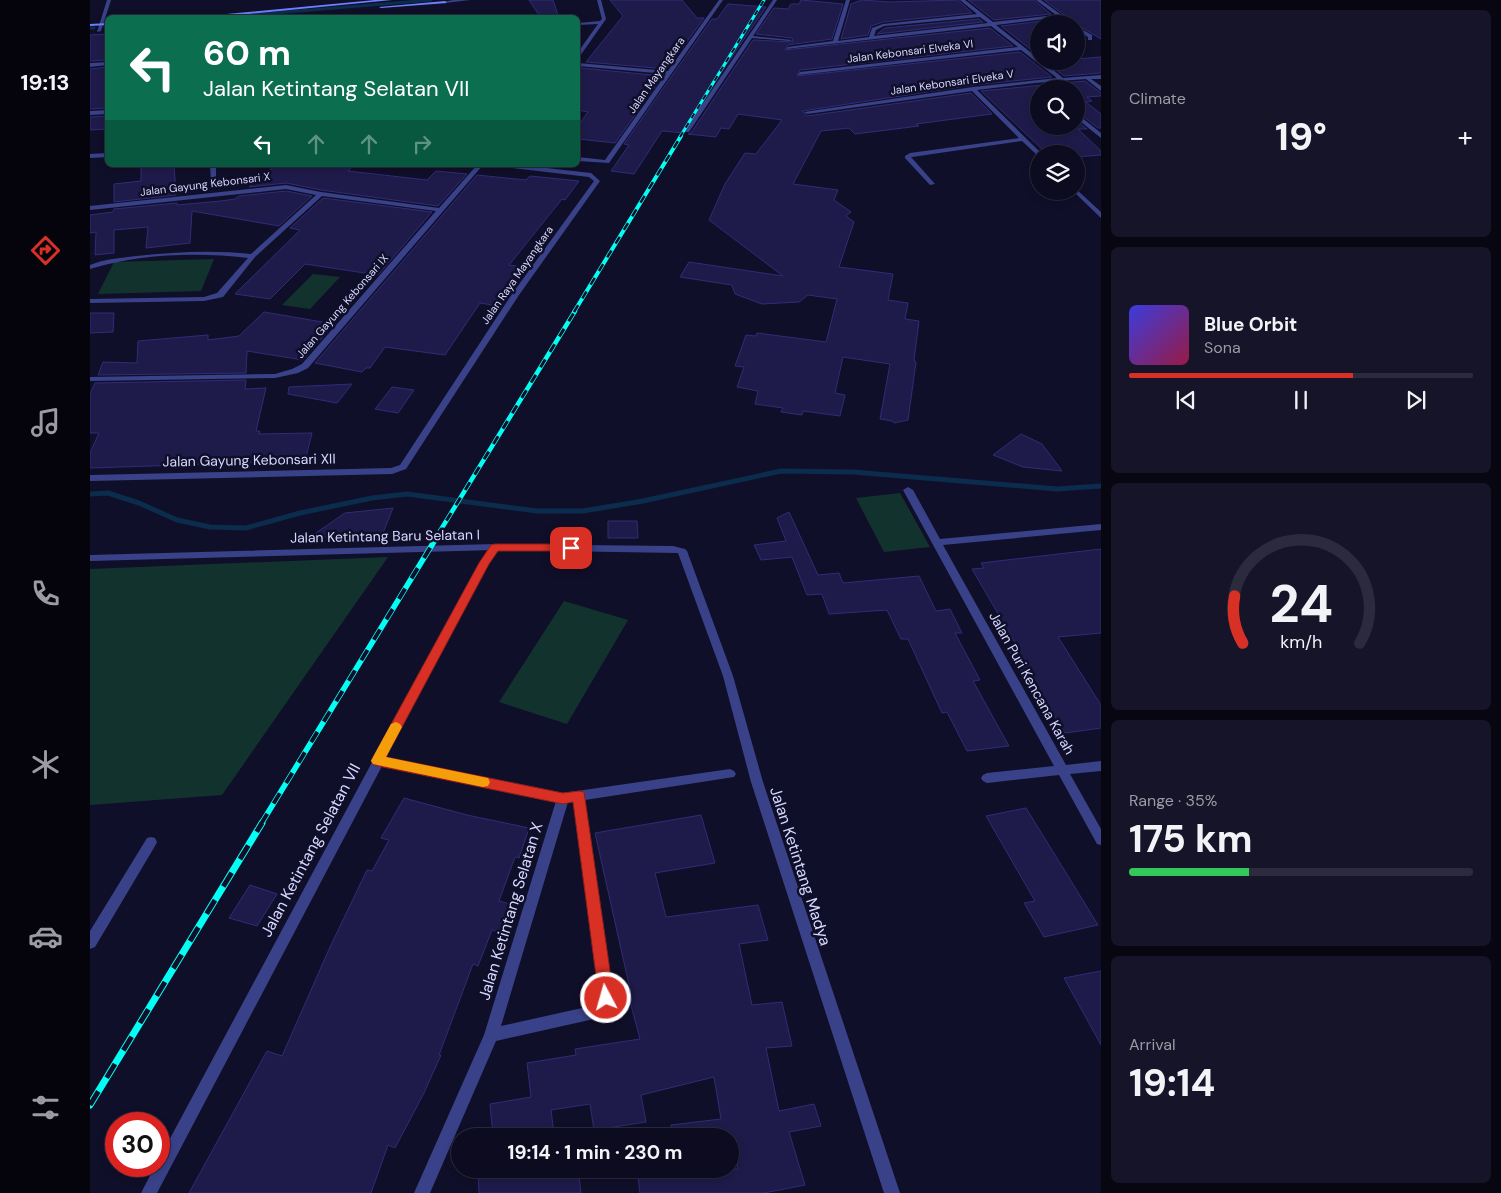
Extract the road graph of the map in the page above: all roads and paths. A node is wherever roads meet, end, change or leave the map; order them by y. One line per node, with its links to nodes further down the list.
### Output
1 (109, 0): 12 (street)
2 (390, 0): 13 (main road)
3 (468, 0): 10 (street)
4 (599, 0): 18 (street)
5 (721, 0): 38 (street, Jalan Mayangkara)
6 (775, 0): 27 (street)
7 (848, 0): 31 (street)
8 (962, 0): 15 (street)
9 (1038, 0): 16 (street)
10 (444, 1): 11 (main road)
11 (424, 2): 14 (main road)
12 (106, 15)
13 (220, 15)
14 (303, 15)
15 (981, 15): 20 (street); 28 (street)
16 (1059, 15)
17 (1030, 19): 20 (street)
18 (602, 22): 21 (street); 34 (street)
19 (104, 23): 22 (main road); 25 (street)
20 (991, 23): 28 (street); 33 (street)
21 (580, 24)
22 (90, 25)
23 (105, 30): 25 (main road)
24 (90, 31): 25 (main road)
25 (99, 31)
26 (1085, 33): 29 (street)
27 (751, 37): 30 (street); 51 (street)
28 (871, 38): 31 (street)
29 (1090, 39)
30 (790, 40)
31 (835, 42): 32 (street)
32 (788, 48)
33 (1022, 48): 39 (street, Jalan Kebonsari Elveka VI); 41 (street)
34 (580, 51)
35 (105, 63): 37 (street)
36 (580, 64): 38 (street)
37 (90, 65)
38 (670, 73): 57 (street, Jalan Mayangkara)
39 (800, 74)
40 (1101, 77): 42 (street, Jalan Kebonsari Elveka V)
41 (1061, 79): 42 (street, Jalan Kebonsari Elveka V); 43 (street, Jalan Kebonsari Elveka V)
42 (1088, 79): 46 (street)
43 (1036, 80)
44 (1030, 81): 45 (street, Jalan Kebonsari Elveka V)
45 (973, 89): 48 (street, Jalan Kebonsari Elveka V); 53 (street)
46 (1101, 89)
47 (105, 112): 49 (street)
48 (807, 112)
49 (90, 113)
50 (1085, 123): 52 (street)
51 (687, 131)
52 (1101, 136)
53 (1024, 139): 54 (street); 62 (street)
54 (1030, 145)
55 (105, 155): 56 (street)
56 (90, 156)
57 (580, 159)
58 (213, 167): 61 (street)
59 (478, 167): 66 (street, Jalan Gayung Kebonsari IX)
60 (521, 167): 72 (street, Jalan Raya Mayangkara)
61 (214, 182)
62 (932, 184)
63 (321, 194): 65 (street, Jalan Gayung Kebonsari X); 66 (street, Jalan Gayung Kebonsari X); 68 (street)
64 (1085, 200): 67 (street)
65 (90, 208)
66 (440, 210): 71 (street, Jalan Gayung Kebonsari IX)
67 (1101, 216)
68 (253, 256): 69 (street); 70 (street)
69 (90, 267)
70 (90, 301)
71 (90, 379)
72 (406, 464): 73 (street, Jalan Gayung Kebonsari XII)
73 (90, 478)
74 (908, 490): 76 (street, Jalan Puri Kencana Karah)
75 (1101, 527): 76 (street)
76 (937, 542): 82 (street, Jalan Puri Kencana Karah)
77 (495, 547): 78 (street, Jalan Ketintang Baru Selatan I); 79 (street, Jalan Ketintang Baru Selatan I); 80 (street)
78 (681, 550): 93 (street, Jalan Ketintang Madya)
79 (90, 558)
80 (378, 761): 86 (street, Jalan Ketintang Selatan VII); 91 (street, Jalan Ketintang Selatan VII)
81 (1101, 766): 82 (street)
82 (1062, 769): 84 (street); 87 (street, Jalan Puri Kencana Karah)
83 (730, 774): 85 (street, Jalan Ketintang Selatan VII)
84 (987, 778)
85 (579, 796): 86 (street, Jalan Ketintang Selatan VII); 90 (street)
86 (563, 798): 90 (street, Jalan Ketintang Selatan X)
87 (1101, 840)
88 (151, 842): 89 (street)
89 (90, 943)
90 (491, 1035): 92 (street, Jalan Ketintang Selatan X)
91 (149, 1193)
92 (422, 1193)
93 (892, 1193)

